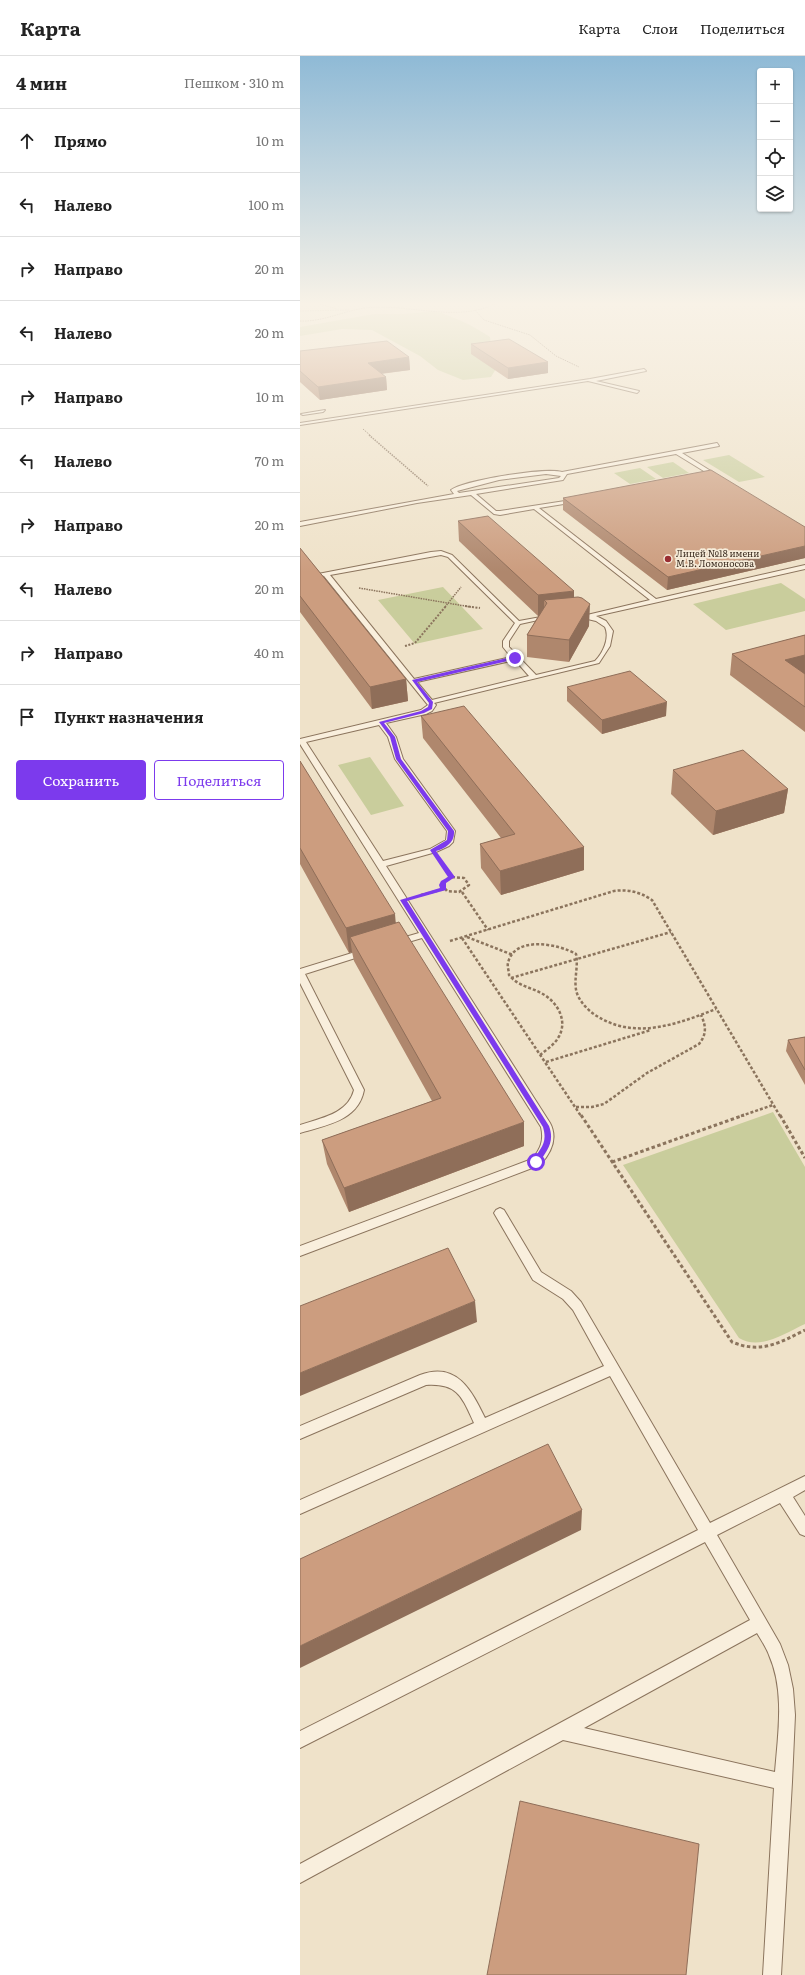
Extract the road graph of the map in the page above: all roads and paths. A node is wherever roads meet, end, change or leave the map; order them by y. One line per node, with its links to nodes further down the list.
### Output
1 (500, 394): 4 (lane)
2 (323, 411): 3 (lane)
3 (301, 413)
4 (349, 417): 5 (lane); 12 (path)
5 (300, 424)
6 (717, 445): 7 (lane)
7 (677, 452): 8 (lane); 9 (lane)
8 (564, 473): 13 (lane); 14 (lane)
9 (712, 474): 10 (lane); 11 (lane)
10 (697, 477)
11 (719, 478)
12 (427, 489)
13 (472, 493): 14 (lane); 16 (lane)
14 (458, 494): 17 (lane)
15 (582, 499): 16 (lane)
16 (536, 508): 23 (lane)
17 (300, 524)
18 (314, 567): 20 (lane)
19 (805, 567): 23 (lane)
20 (326, 574): 21 (lane); 22 (lane)
21 (470, 576): 24 (path); 25 (lane)
22 (335, 584): 24 (path); 30 (lane)
23 (655, 601): 28 (lane)
24 (448, 603): 25 (path); 30 (path)
25 (507, 613): 29 (lane)
26 (570, 614): 28 (lane)
27 (558, 615): 29 (lane)
28 (588, 616): 32 (lane)
29 (518, 623): 31 (lane)
30 (388, 650): 33 (lane)
31 (515, 658): 32 (lane); 33 (lane)
32 (535, 678): 34 (lane)
33 (414, 681): 34 (lane)
34 (431, 702): 35 (lane)
35 (381, 722): 36 (lane); 37 (lane)
36 (301, 741): 38 (lane)
37 (433, 850): 38 (lane); 39 (path)
38 (380, 865): 42 (lane)
39 (452, 877): 40 (path); 41 (path)
40 (444, 889): 41 (path); 42 (path)
41 (462, 892): 43 (path)
42 (403, 900): 45 (lane)
43 (488, 930): 44 (path); 46 (path)
44 (671, 932): 50 (path); 53 (path)
45 (424, 934): 47 (lane); 64 (lane)
46 (466, 936): 49 (path); 56 (path)
47 (388, 945)
48 (373, 950): 51 (lane)
49 (512, 955): 50 (path); 52 (path)
50 (578, 959): 52 (path); 55 (path)
51 (301, 977): 60 (lane)
52 (511, 978): 56 (path)
53 (716, 1009): 54 (path); 58 (path)
54 (701, 1015): 55 (path); 59 (path)
55 (656, 1029): 57 (path)
56 (540, 1055): 57 (path)
57 (546, 1062): 59 (path)
58 (773, 1105): 61 (path); 62 (path)
59 (576, 1107): 62 (path)
60 (300, 1128)
61 (805, 1158)
62 (612, 1162): 65 (path)
63 (500, 1213): 66 (lane)
64 (300, 1251)
65 (805, 1330)
66 (613, 1368): 67 (lane); 73 (lane)
67 (482, 1426): 68 (lane); 71 (lane)
68 (300, 1433)
69 (805, 1483): 70 (lane)
70 (783, 1494): 72 (lane); 73 (lane)
71 (300, 1508)
72 (805, 1529)
73 (708, 1532): 74 (lane); 76 (lane)
74 (760, 1622): 75 (lane); 77 (lane)
75 (561, 1731): 77 (lane); 78 (lane)
76 (300, 1740)
77 (784, 1782): 79 (lane)
78 (300, 1874)
79 (772, 1975)

